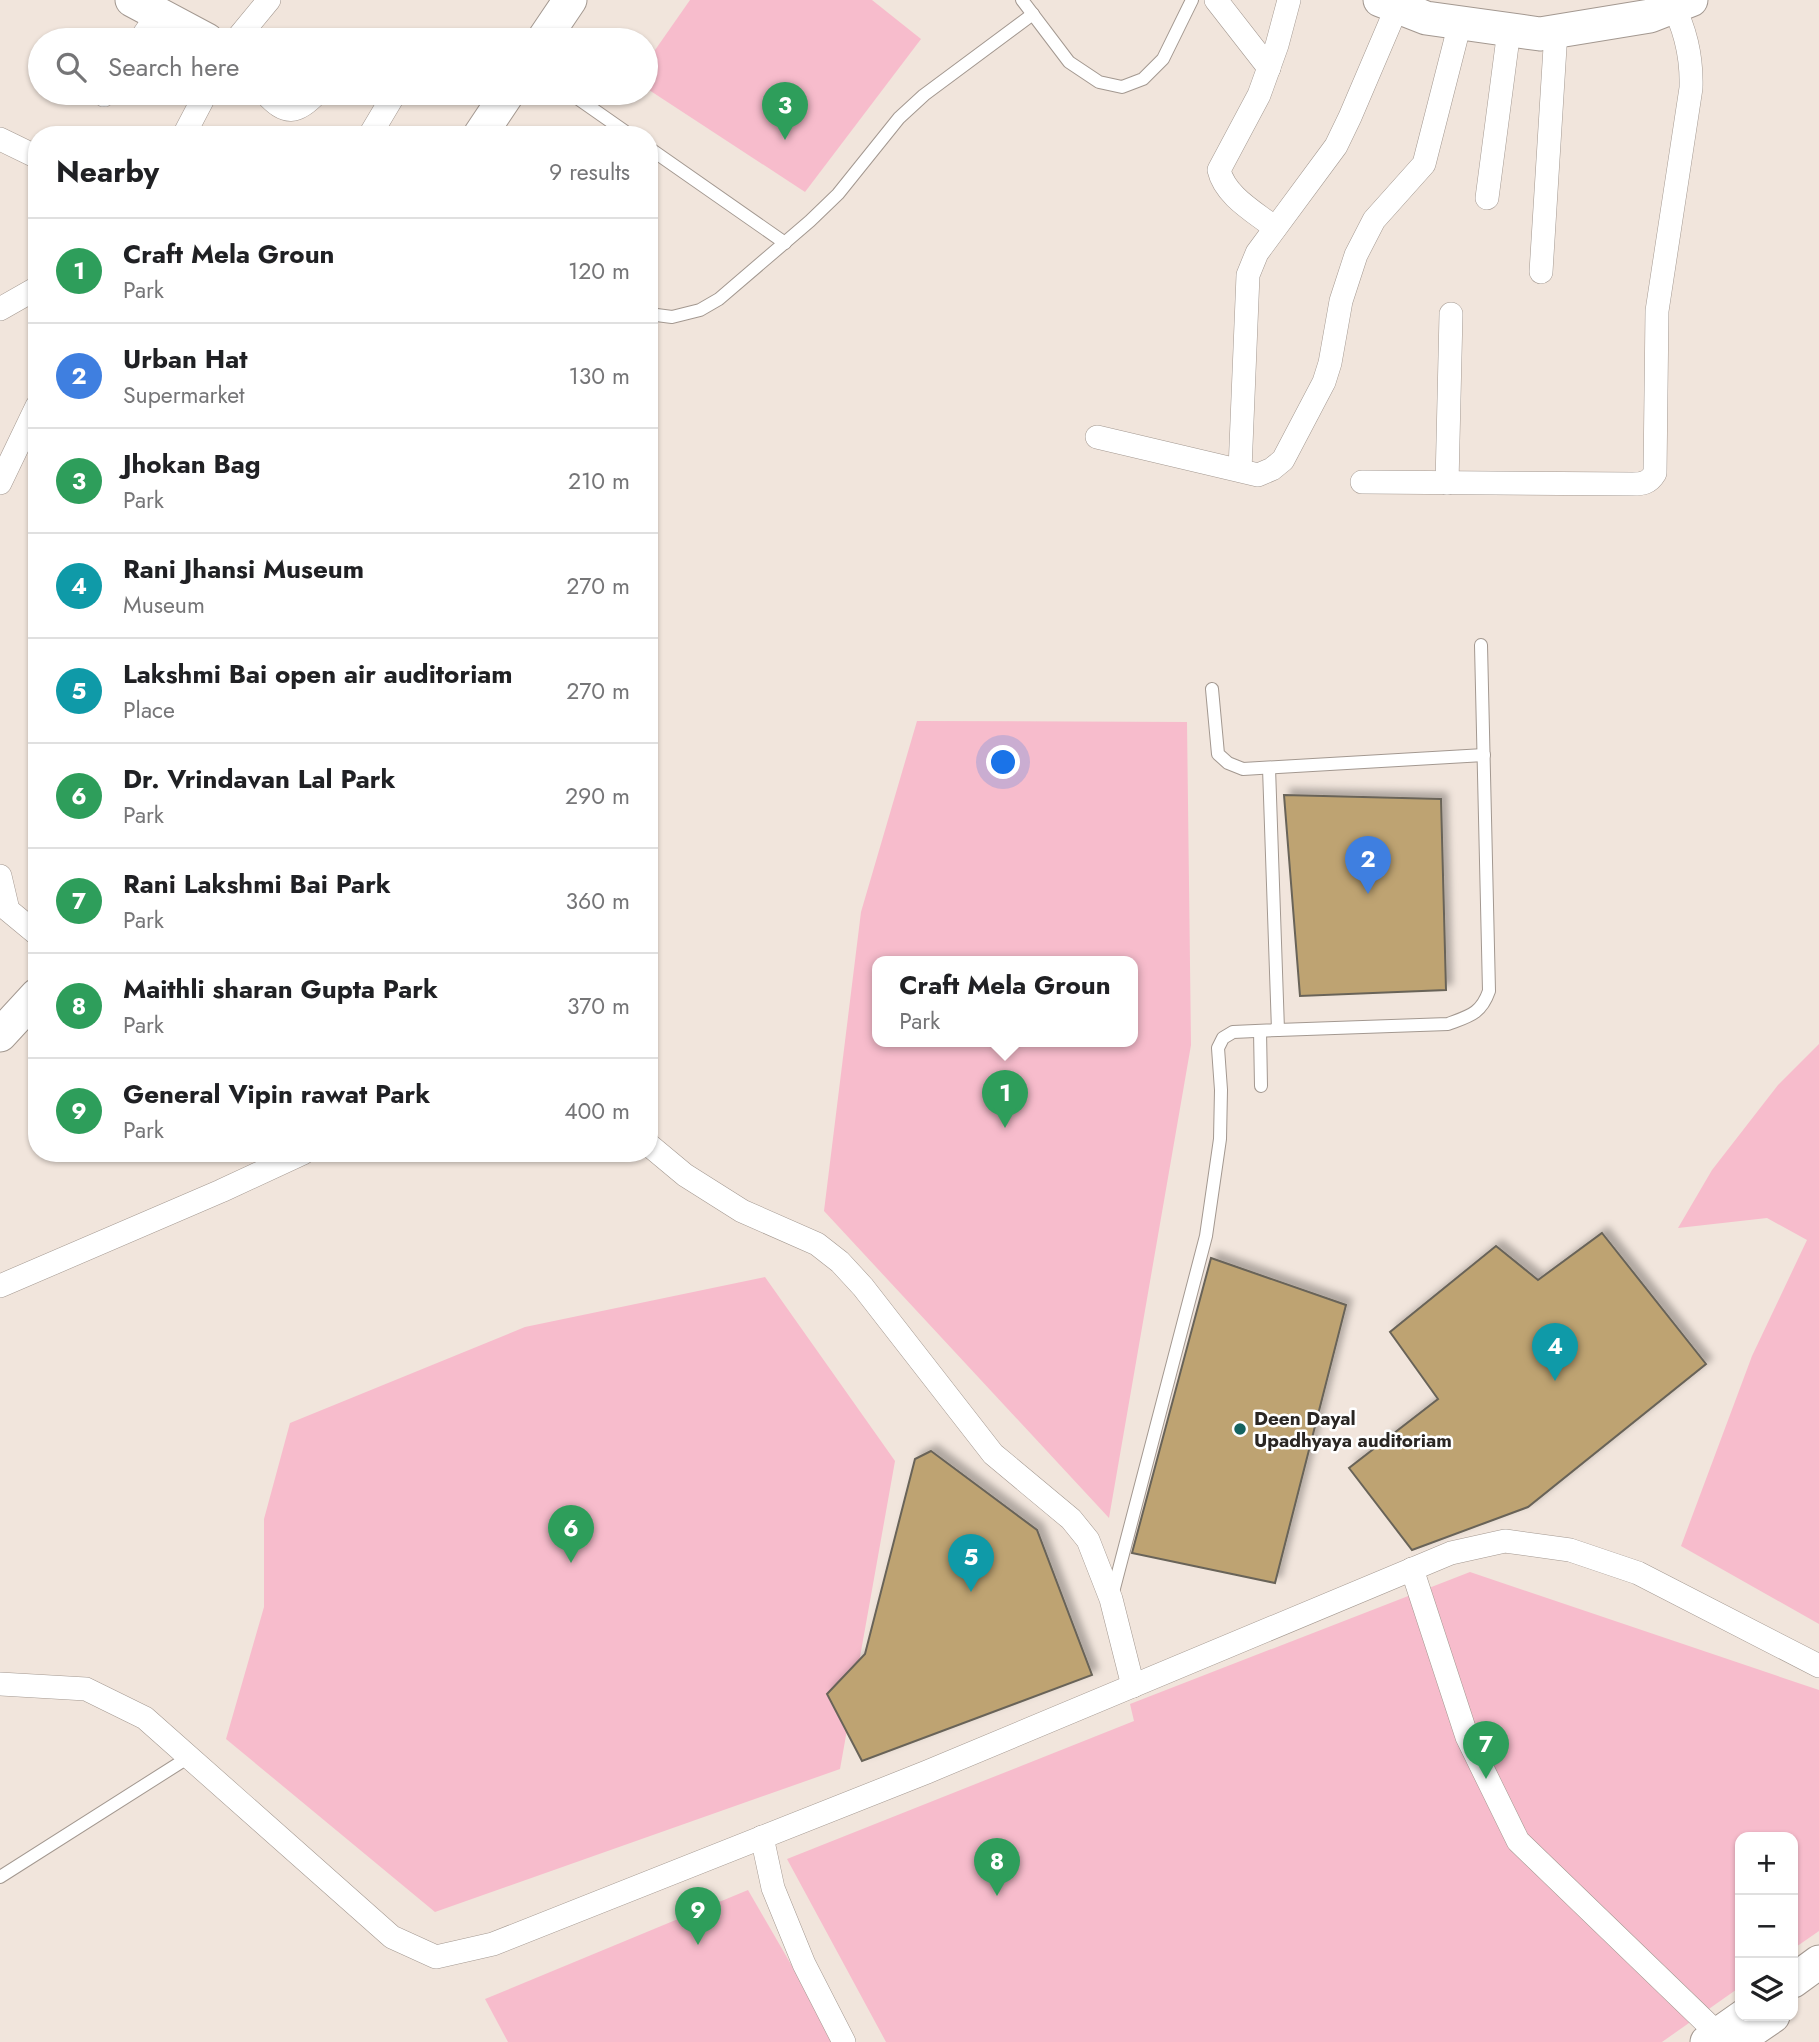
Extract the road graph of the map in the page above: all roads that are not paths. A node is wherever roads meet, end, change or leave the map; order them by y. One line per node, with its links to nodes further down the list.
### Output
1 (570, 0): 14 (street)
2 (1022, 0): 9 (lane)
3 (1192, 0): 9 (lane)
4 (1216, 0): 17 (street)
5 (1289, 0): 17 (street)
6 (263, 2): 13 (street)
7 (1678, 2): 16 (street); 44 (street)
8 (1388, 3): 11 (street); 32 (street)
9 (1033, 14): 33 (lane)
10 (144, 18): 12 (street)
11 (1460, 23): 15 (street); 41 (street)
12 (172, 28)
13 (245, 28)
14 (551, 28)
15 (1509, 30): 16 (street); 31 (street)
16 (1556, 32): 34 (street)
17 (1269, 68): 32 (street)
18 (201, 105): 24 (street)
19 (277, 105): 20 (street)
20 (304, 105)
21 (388, 105): 25 (street)
22 (495, 105): 26 (street)
23 (587, 105): 27 (lane)
24 (192, 126)
25 (375, 126)
26 (484, 126)
27 (617, 126)
28 (0, 139): 29 (street)
29 (28, 153)
30 (658, 154): 33 (lane)
31 (1487, 198)
32 (1275, 228): 41 (street)
33 (785, 243): 38 (lane)
34 (1541, 272)
35 (28, 293): 36 (street)
36 (0, 309)
37 (1451, 314): 44 (street)
38 (658, 315)
39 (28, 425): 43 (street)
40 (1097, 437): 41 (street)
41 (1240, 470)
42 (1363, 482): 44 (street)
43 (0, 483)
44 (1447, 483)
45 (1481, 645): 47 (lane)
46 (1212, 689): 48 (lane)
47 (1484, 755): 48 (lane); 52 (lane)
48 (1269, 768): 52 (lane)
49 (0, 876): 50 (street)
50 (28, 927)
51 (28, 1005): 54 (street)
52 (1278, 1030): 53 (lane)
53 (1260, 1031): 55 (lane); 60 (lane)
54 (0, 1035)
55 (1261, 1086)
56 (658, 1152): 60 (street)
57 (284, 1162): 58 (street)
58 (0, 1286)
59 (1412, 1569): 61 (street); 63 (street); 72 (street)
60 (1111, 1599): 63 (street)
61 (1819, 1666)
62 (0, 1684): 64 (street)
63 (1133, 1686): 65 (street)
64 (189, 1757): 65 (street); 66 (lane)
65 (762, 1837): 73 (street)
66 (0, 1877)
67 (1819, 1962): 68 (street)
68 (1798, 1977)
69 (1819, 1983): 70 (street)
70 (1798, 1998)
71 (1759, 2021): 72 (street)
72 (1726, 2033)
73 (844, 2042)

